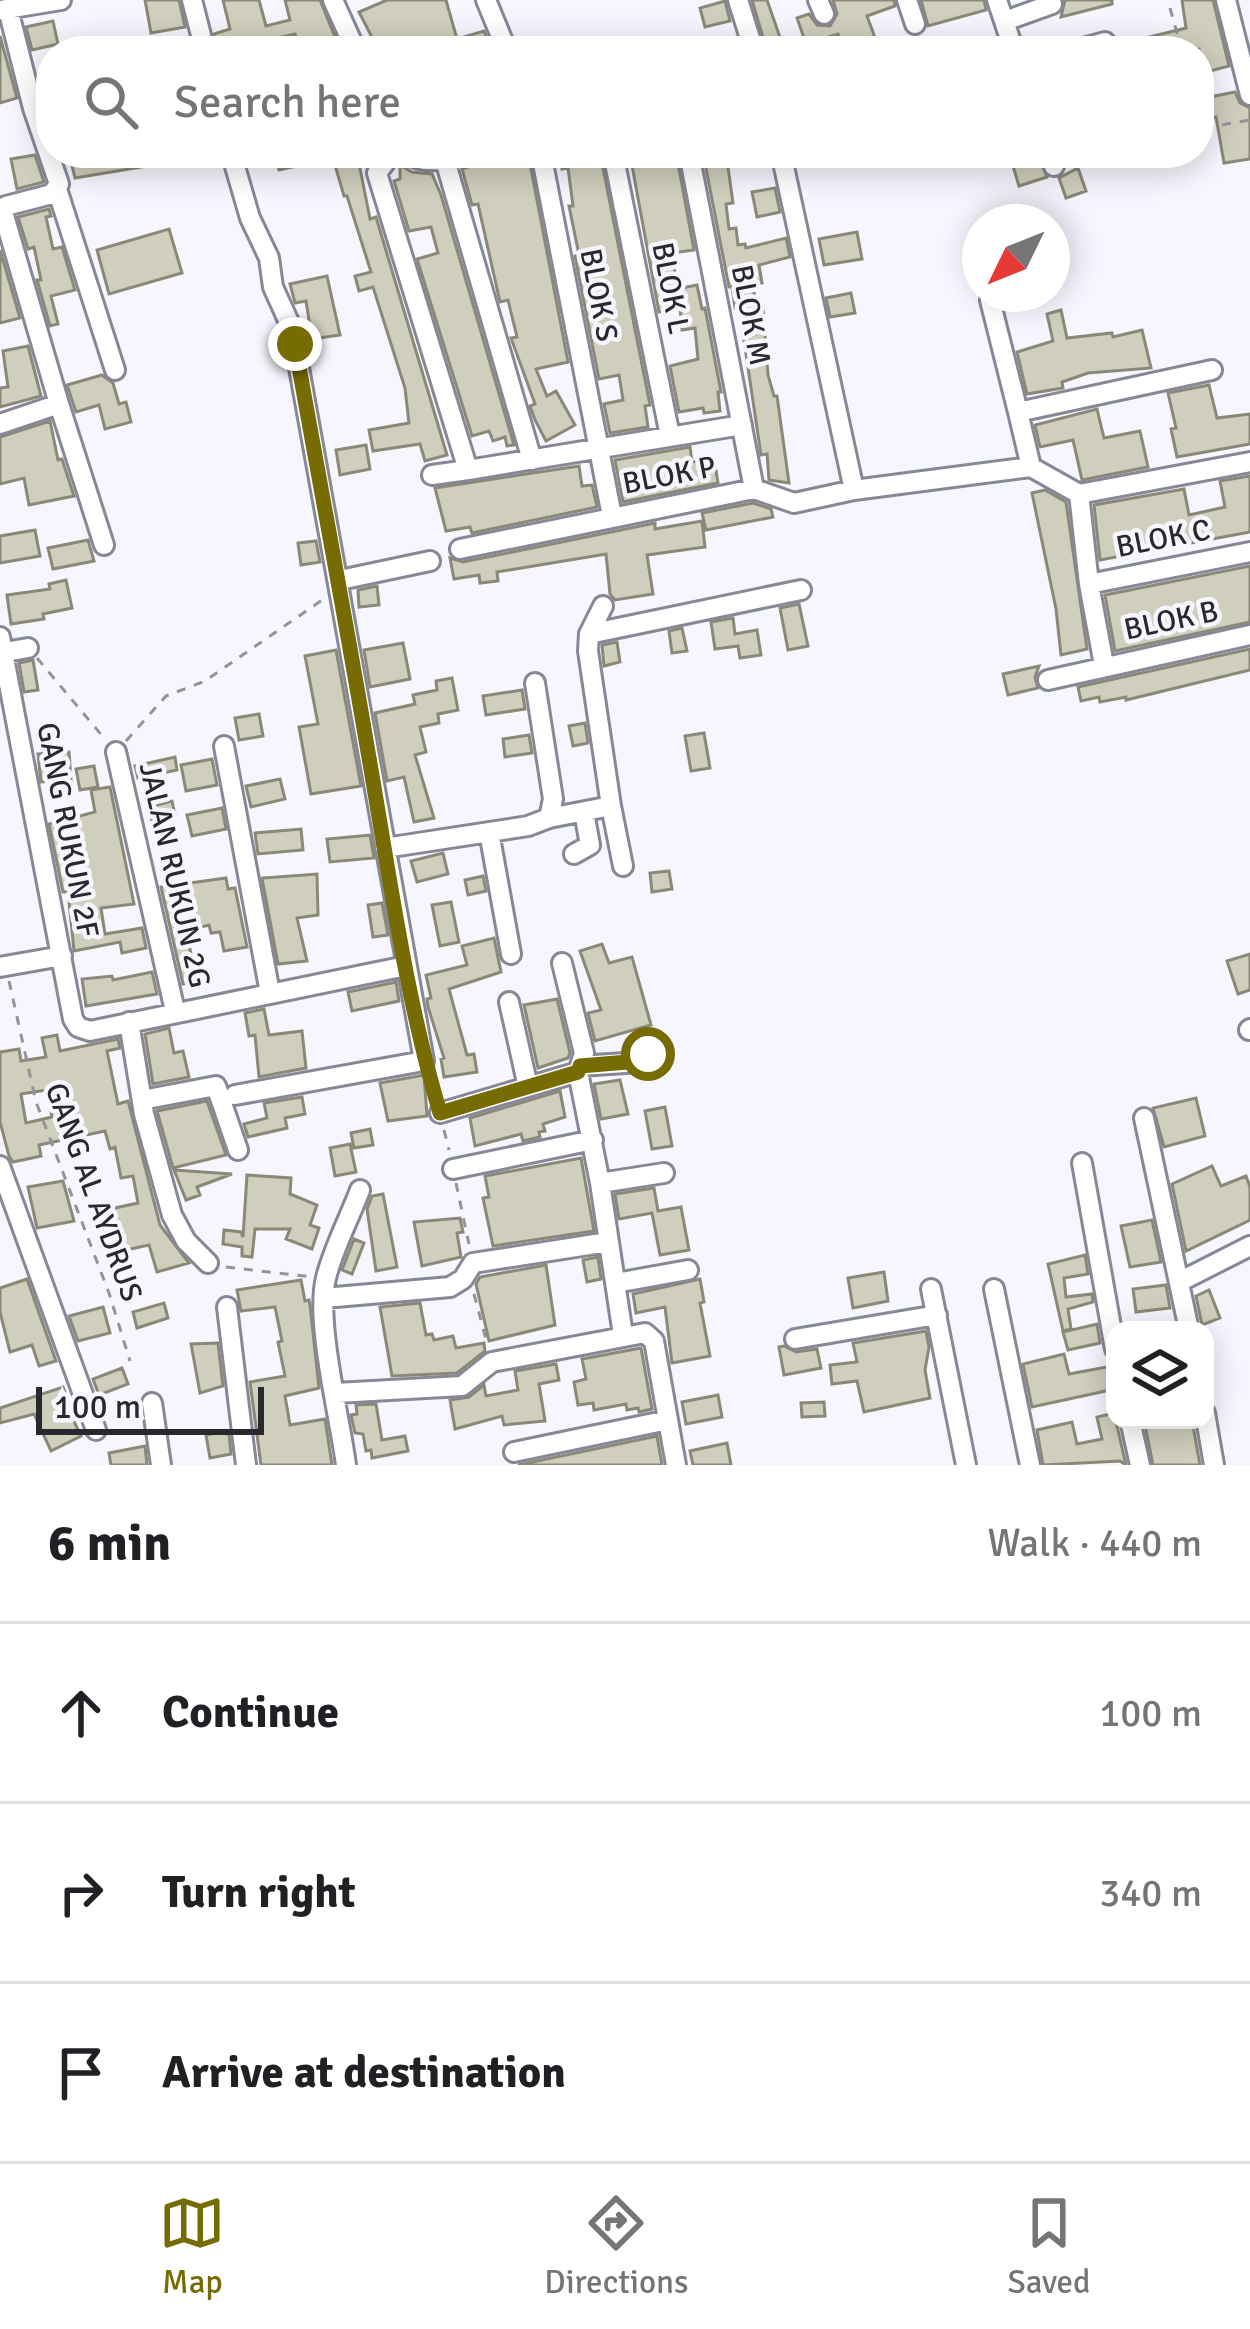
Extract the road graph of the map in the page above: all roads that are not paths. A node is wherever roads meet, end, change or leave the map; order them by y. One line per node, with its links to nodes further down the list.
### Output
1 (61, 0): 10 (street)
2 (191, 0): 13 (street)
3 (333, 0): 14 (street)
4 (486, 0): 15 (street)
5 (738, 0): 16 (street)
6 (907, 0): 12 (street)
7 (997, 0): 11 (street)
8 (1226, 0): 18 (street)
9 (1052, 4): 11 (street)
10 (4, 9): 19 (street)
11 (1005, 21): 17 (street)
12 (915, 25)
13 (201, 36)
14 (349, 36)
15 (501, 36)
16 (749, 36)
17 (1010, 36)
18 (1250, 95)
19 (36, 117)
20 (54, 168): 28 (street)
21 (235, 168): 51 (street)
22 (381, 168): 41 (street)
23 (447, 168): 38 (street)
24 (544, 168): 37 (street, BLOK S)
25 (617, 168): 36 (street, BLOK L)
26 (692, 168): 35 (street, BLOK M)
27 (784, 168): 44 (street)
28 (55, 191): 30 (street); 32 (street)
29 (993, 312): 33 (street)
30 (116, 370)
31 (1212, 370): 33 (street)
32 (59, 404): 34 (street); 47 (street)
33 (1018, 412): 40 (street)
34 (0, 424)
35 (742, 424): 36 (street); 43 (street, BLOK M)
36 (670, 436): 37 (street)
37 (597, 448): 38 (street); 46 (street, BLOK S)
38 (532, 460): 41 (street)
39 (1250, 462): 45 (street)
40 (1031, 467): 44 (street, BLOK P); 45 (street)
41 (468, 470): 42 (street)
42 (432, 475)
43 (754, 489): 44 (street, BLOK P); 46 (street, BLOK P)
44 (854, 490)
45 (1079, 494): 52 (street)
46 (612, 516): 48 (street, BLOK P)
47 (104, 545)
48 (460, 549)
49 (1250, 551): 52 (street, BLOK C)
50 (430, 561): 51 (street)
51 (340, 584): 68 (street)
52 (1089, 584): 59 (street)
53 (801, 590): 55 (street)
54 (603, 606): 55 (street)
55 (590, 634): 64 (street)
56 (1250, 635): 59 (street, BLOK B)
57 (1, 647): 58 (street); 72 (street, GANG RUKUN 2F)
58 (28, 648)
59 (1104, 665): 60 (street, BLOK B)
60 (1048, 680)
61 (535, 683): 66 (street)
62 (224, 746): 76 (street)
63 (116, 752): 78 (street, JALAN RUKUN 2G)
64 (611, 806): 65 (street); 70 (street)
65 (584, 812): 66 (street); 69 (street)
66 (549, 818): 67 (street)
67 (489, 832): 68 (street); 71 (street)
68 (385, 848): 75 (street)
69 (574, 854)
70 (623, 866)
71 (511, 954)
72 (62, 956): 74 (street); 79 (street, GANG RUKUN 2F)
73 (562, 963): 81 (street)
74 (3, 966)
75 (406, 966): 76 (street); 83 (street)
76 (270, 993): 78 (street)
77 (509, 1002): 82 (street)
78 (176, 1011): 79 (street)
79 (129, 1022): 84 (street)
80 (650, 1049): 81 (street)
81 (580, 1076): 82 (street); 87 (street)
82 (529, 1087): 85 (street)
83 (235, 1095)
84 (142, 1100): 88 (street); 97 (street)
85 (440, 1113)
86 (1144, 1118): 100 (street)
87 (592, 1140): 91 (street); 93 (street)
88 (238, 1150)
89 (1082, 1163): 106 (street)
90 (0, 1166): 115 (street)
91 (453, 1169)
92 (664, 1173): 93 (street)
93 (600, 1183): 95 (street)
94 (360, 1190): 101 (street)
95 (608, 1242): 99 (street); 101 (street)
96 (1250, 1246): 100 (street)
97 (208, 1263)
98 (688, 1270): 99 (street)
99 (616, 1282): 108 (street)
100 (1178, 1282): 107 (street)
101 (325, 1288): 110 (street)
102 (994, 1288): 122 (street)
103 (931, 1289): 105 (street)
104 (227, 1307): 118 (street)
105 (938, 1315): 109 (street); 121 (street)
106 (1110, 1321)
107 (1187, 1321)
108 (622, 1335): 110 (street); 112 (street)
109 (795, 1339)
110 (336, 1393): 119 (street)
111 (152, 1403): 117 (street)
112 (668, 1420): 116 (street); 120 (street)
113 (1132, 1429): 123 (street)
114 (1208, 1429): 124 (street)
115 (95, 1430)
116 (514, 1452)
117 (161, 1465)
118 (246, 1465)
119 (346, 1465)
120 (676, 1465)
121 (967, 1465)
122 (1030, 1465)
123 (1140, 1465)
124 (1214, 1465)

